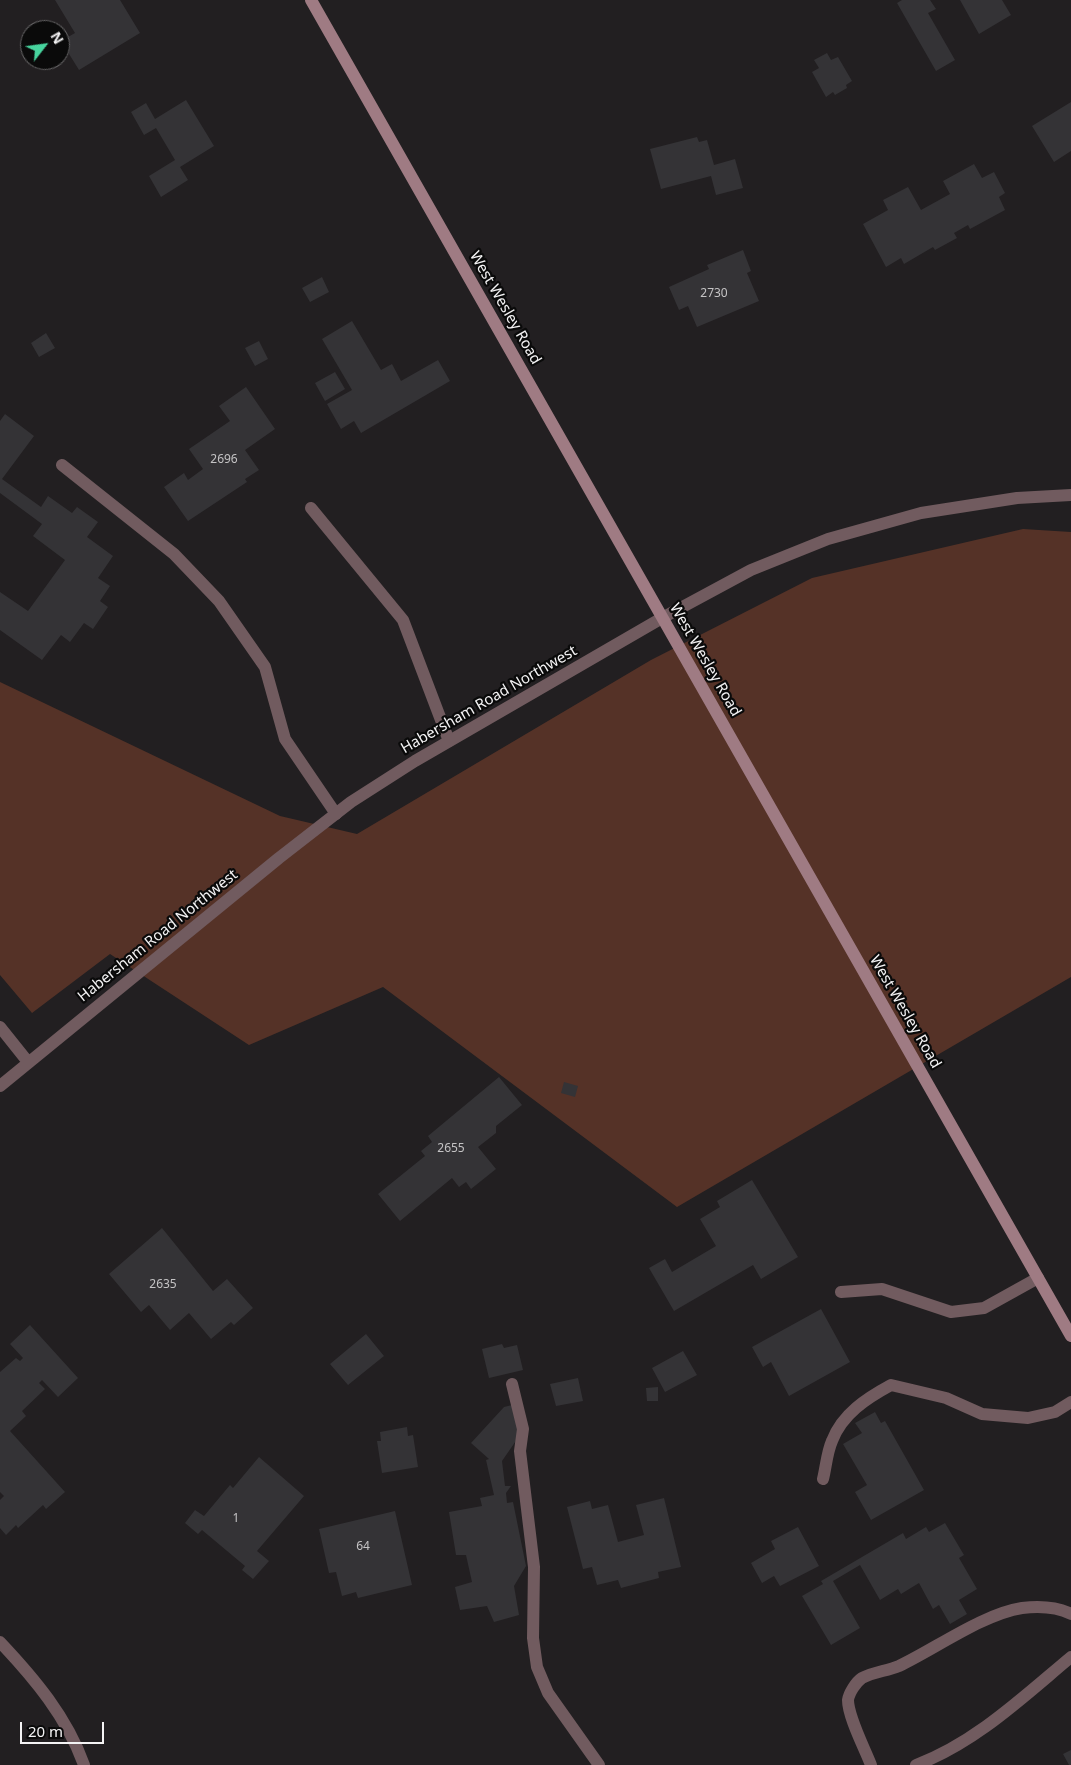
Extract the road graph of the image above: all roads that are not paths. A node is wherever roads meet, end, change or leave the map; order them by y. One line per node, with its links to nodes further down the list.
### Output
1 (311, 0): 5 (street, West Wesley Road)
2 (62, 465): 7 (street)
3 (1071, 495): 5 (street, Habersham Road Northwest)
4 (311, 508): 6 (street)
5 (662, 618): 6 (street, Habersham Road Northwest); 11 (street, West Wesley Road)
6 (449, 741): 7 (street, Habersham Road Northwest)
7 (336, 814): 9 (street, Habersham Road Northwest)
8 (0, 1027): 9 (street)
9 (28, 1062): 10 (street, Habersham Road Northwest)
10 (0, 1086)
11 (1038, 1278): 12 (street); 13 (street, West Wesley Road)
12 (841, 1292)
13 (1071, 1336)
14 (512, 1384): 21 (street)
15 (1071, 1402): 16 (street)
16 (823, 1479)
17 (1071, 1614): 22 (street)
18 (0, 1642): 20 (street)
19 (1071, 1657): 23 (street)
20 (84, 1765)
21 (599, 1765)
22 (871, 1765)
23 (916, 1765)

